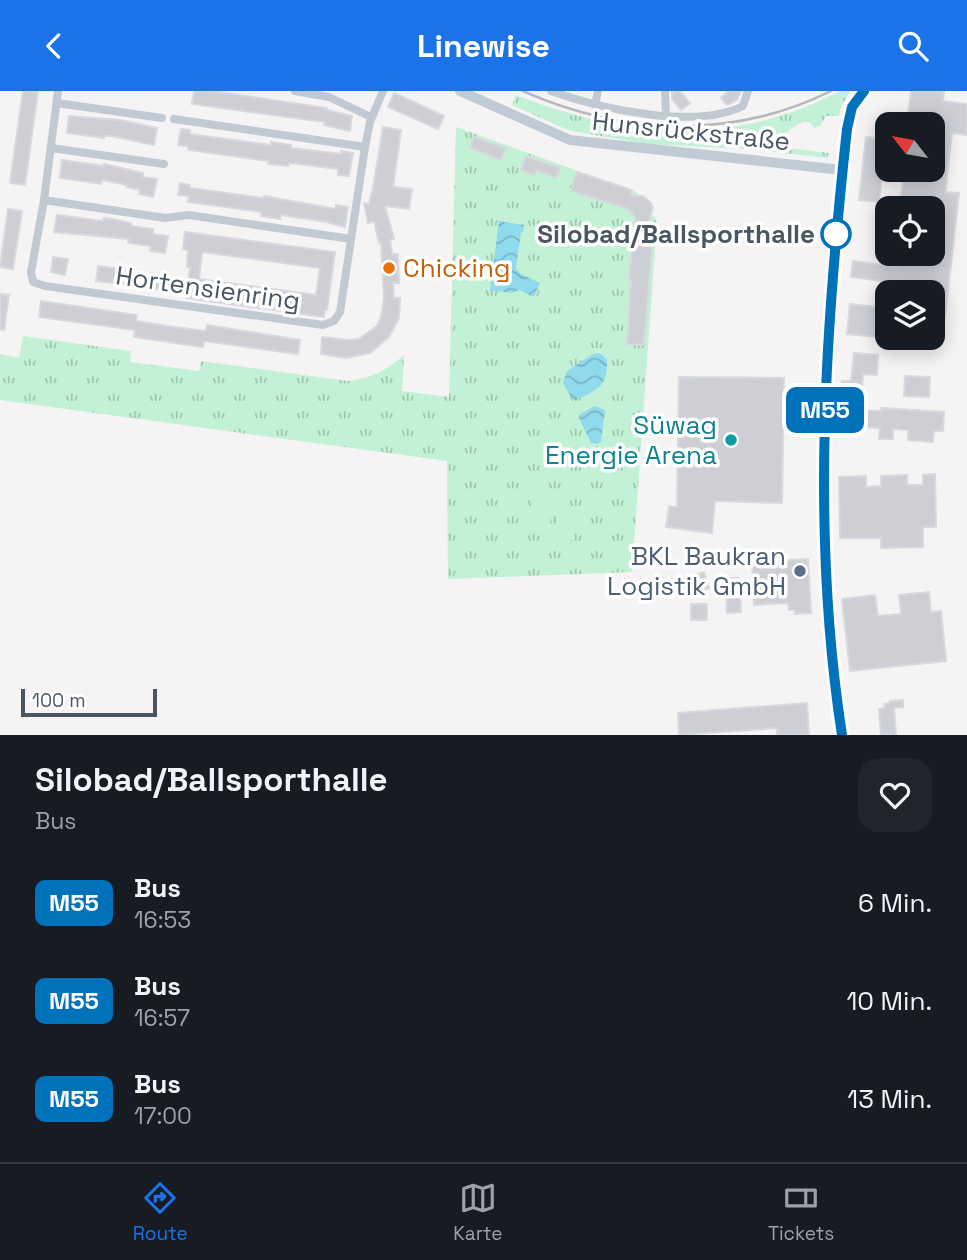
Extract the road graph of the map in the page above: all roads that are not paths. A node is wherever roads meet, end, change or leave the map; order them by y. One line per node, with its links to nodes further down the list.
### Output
1 (58, 91): 10 (street, Hortensienring)
2 (295, 91): 13 (street)
3 (383, 91): 13 (street, Hortensienring)
4 (460, 91): 19 (main road, Hunsrückstraße)
5 (551, 91): 11 (street)
6 (598, 91): 11 (street)
7 (665, 91): 12 (street)
8 (747, 91): 12 (street)
9 (864, 91): 19 (street)
10 (57, 103): 14 (street); 17 (street, Hortensienring)
11 (595, 105): 12 (street)
12 (666, 115)
13 (372, 117): 16 (street, Hortensienring)
14 (162, 118)
15 (174, 119): 16 (street)
16 (365, 147): 21 (street, Hortensienring)
17 (51, 148): 18 (street); 20 (street, Hortensienring)
18 (164, 164)
19 (842, 170): 22 (main road)
20 (44, 200): 21 (street); 21 (street, Hortensienring)
21 (351, 239)
22 (842, 735)

